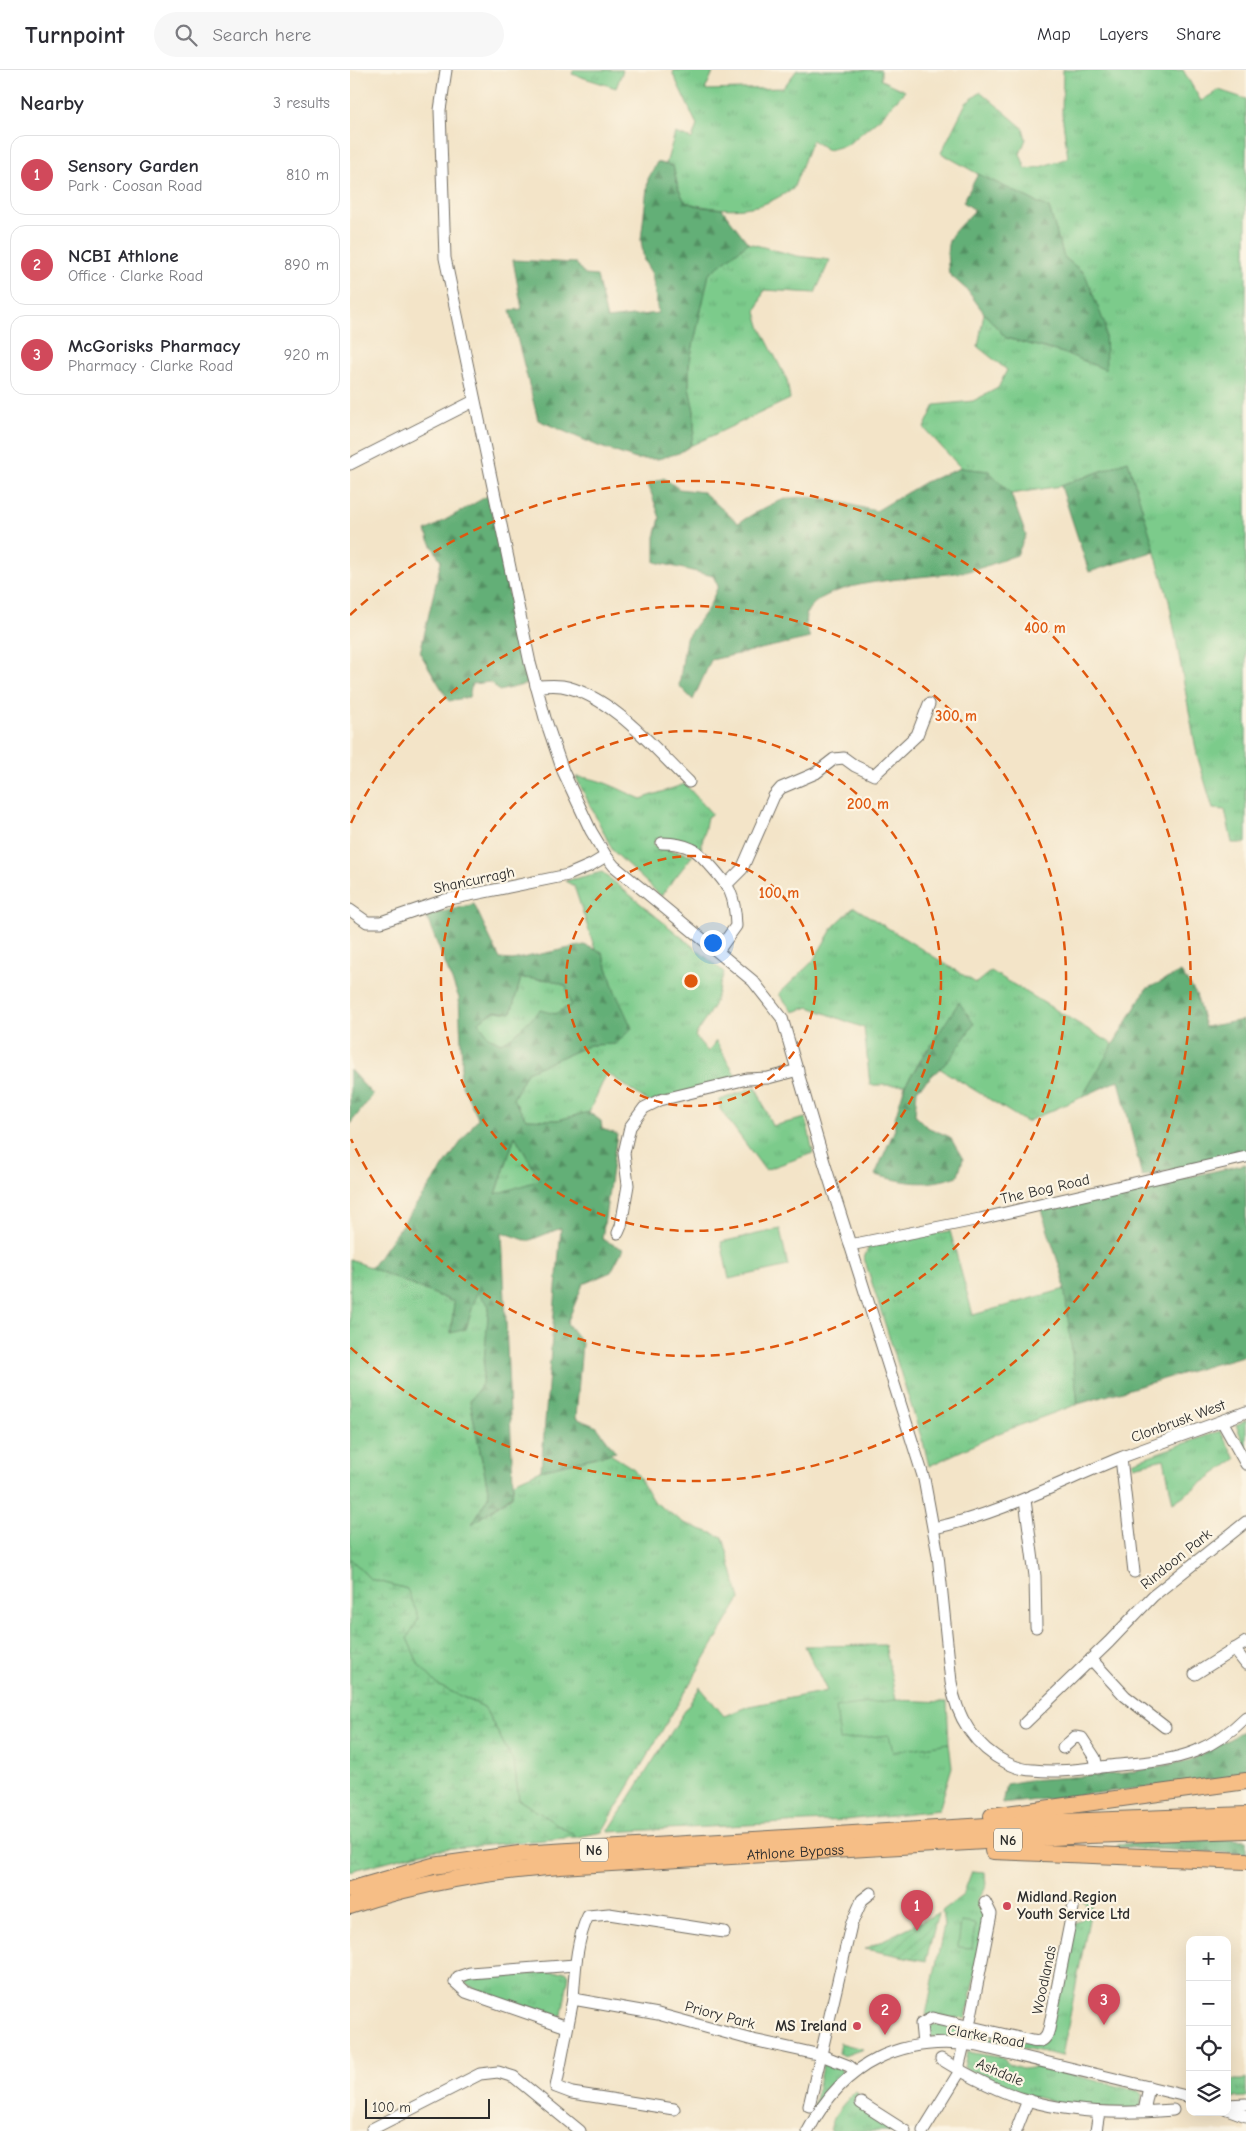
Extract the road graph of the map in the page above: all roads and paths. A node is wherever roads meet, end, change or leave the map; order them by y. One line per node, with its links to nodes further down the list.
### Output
1 (446, 70): 2 (street)
2 (474, 401): 3 (street); 4 (street)
3 (350, 464)
4 (536, 686): 6 (street); 8 (street)
5 (929, 704): 9 (street)
6 (689, 782)
7 (662, 842): 9 (street)
8 (606, 856): 10 (street, Shancurragh); 11 (street)
9 (727, 884): 11 (street)
10 (350, 910)
11 (718, 950): 12 (street)
12 (798, 1070): 14 (street); 15 (street)
13 (1246, 1157): 15 (street, The Bog Road)
14 (618, 1233)
15 (850, 1245): 22 (street)
16 (1246, 1412): 17 (street, Clonbrusk West)
17 (1222, 1421): 18 (street, Clonbrusk West); 19 (street)
18 (1121, 1458): 20 (street, Clonbrusk West); 23 (street, Clonbrusk West)
19 (1246, 1464)
20 (1025, 1500): 22 (street, Clonbrusk West); 24 (street)
21 (1246, 1522): 27 (street, Rindoon Park)
22 (934, 1528): 34 (street)
23 (1134, 1572)
24 (1036, 1627)
25 (1246, 1642): 26 (street)
26 (1234, 1649): 28 (street); 29 (street)
27 (1091, 1659): 31 (street, Rindoon Park); 32 (street)
28 (1246, 1664)
29 (1195, 1674)
30 (1246, 1717): 34 (street)
31 (1025, 1723)
32 (1165, 1727)
33 (1062, 1748): 34 (street)
34 (1097, 1768)
35 (1246, 1781): 38 (highway, N6)
36 (1246, 1815): 38 (highway, Athlone Bypass / N6)
37 (1246, 1830): 39 (highway, Athlone Bypass / N6)
38 (841, 1834): 41 (highway, Athlone Bypass / N6)
39 (771, 1854): 40 (highway, N6); 44 (highway, Athlone Bypass / N6)
40 (1246, 1861)
41 (350, 1890)
42 (871, 1893): 53 (street)
43 (985, 1902): 49 (street)
44 (350, 1906)
45 (1074, 1908): 49 (street, Woodlands)
46 (724, 1932): 47 (street)
47 (575, 1965): 48 (street); 50 (street)
48 (573, 1999): 50 (street); 53 (street, Priory Park)
49 (969, 2026): 51 (street, Woodlands)
50 (567, 2027): 65 (street)
51 (922, 2044): 52 (street, Clarke Road); 56 (street, Clarke Road)
52 (964, 2044): 55 (street, Ashdale); 57 (street, Clarke Road)
53 (821, 2054): 56 (street, Priory Park); 62 (street)
54 (941, 2059): 55 (street, Ashdale)
55 (960, 2071): 59 (street, Ashdale); 74 (street, Ashdale)
56 (855, 2072): 72 (street, Clarke Road)
57 (1149, 2087): 58 (street, Clarke Road); 67 (street)
58 (1186, 2096)
59 (1028, 2100): 68 (street, Ashdale); 75 (street, Ashdale)
60 (861, 2104): 73 (street)
61 (1246, 2104): 63 (street)
62 (809, 2106)
63 (1231, 2106)
64 (1231, 2109): 69 (street)
65 (674, 2110)
66 (1173, 2110): 67 (street, Ashdale)
67 (1144, 2111): 68 (street, Ashdale)
68 (1099, 2112): 76 (street)
69 (1246, 2116)
70 (372, 2130): 71 (street)
71 (580, 2131)
72 (808, 2131)
73 (905, 2131)
74 (923, 2131)
75 (1016, 2131)
76 (1096, 2131)

